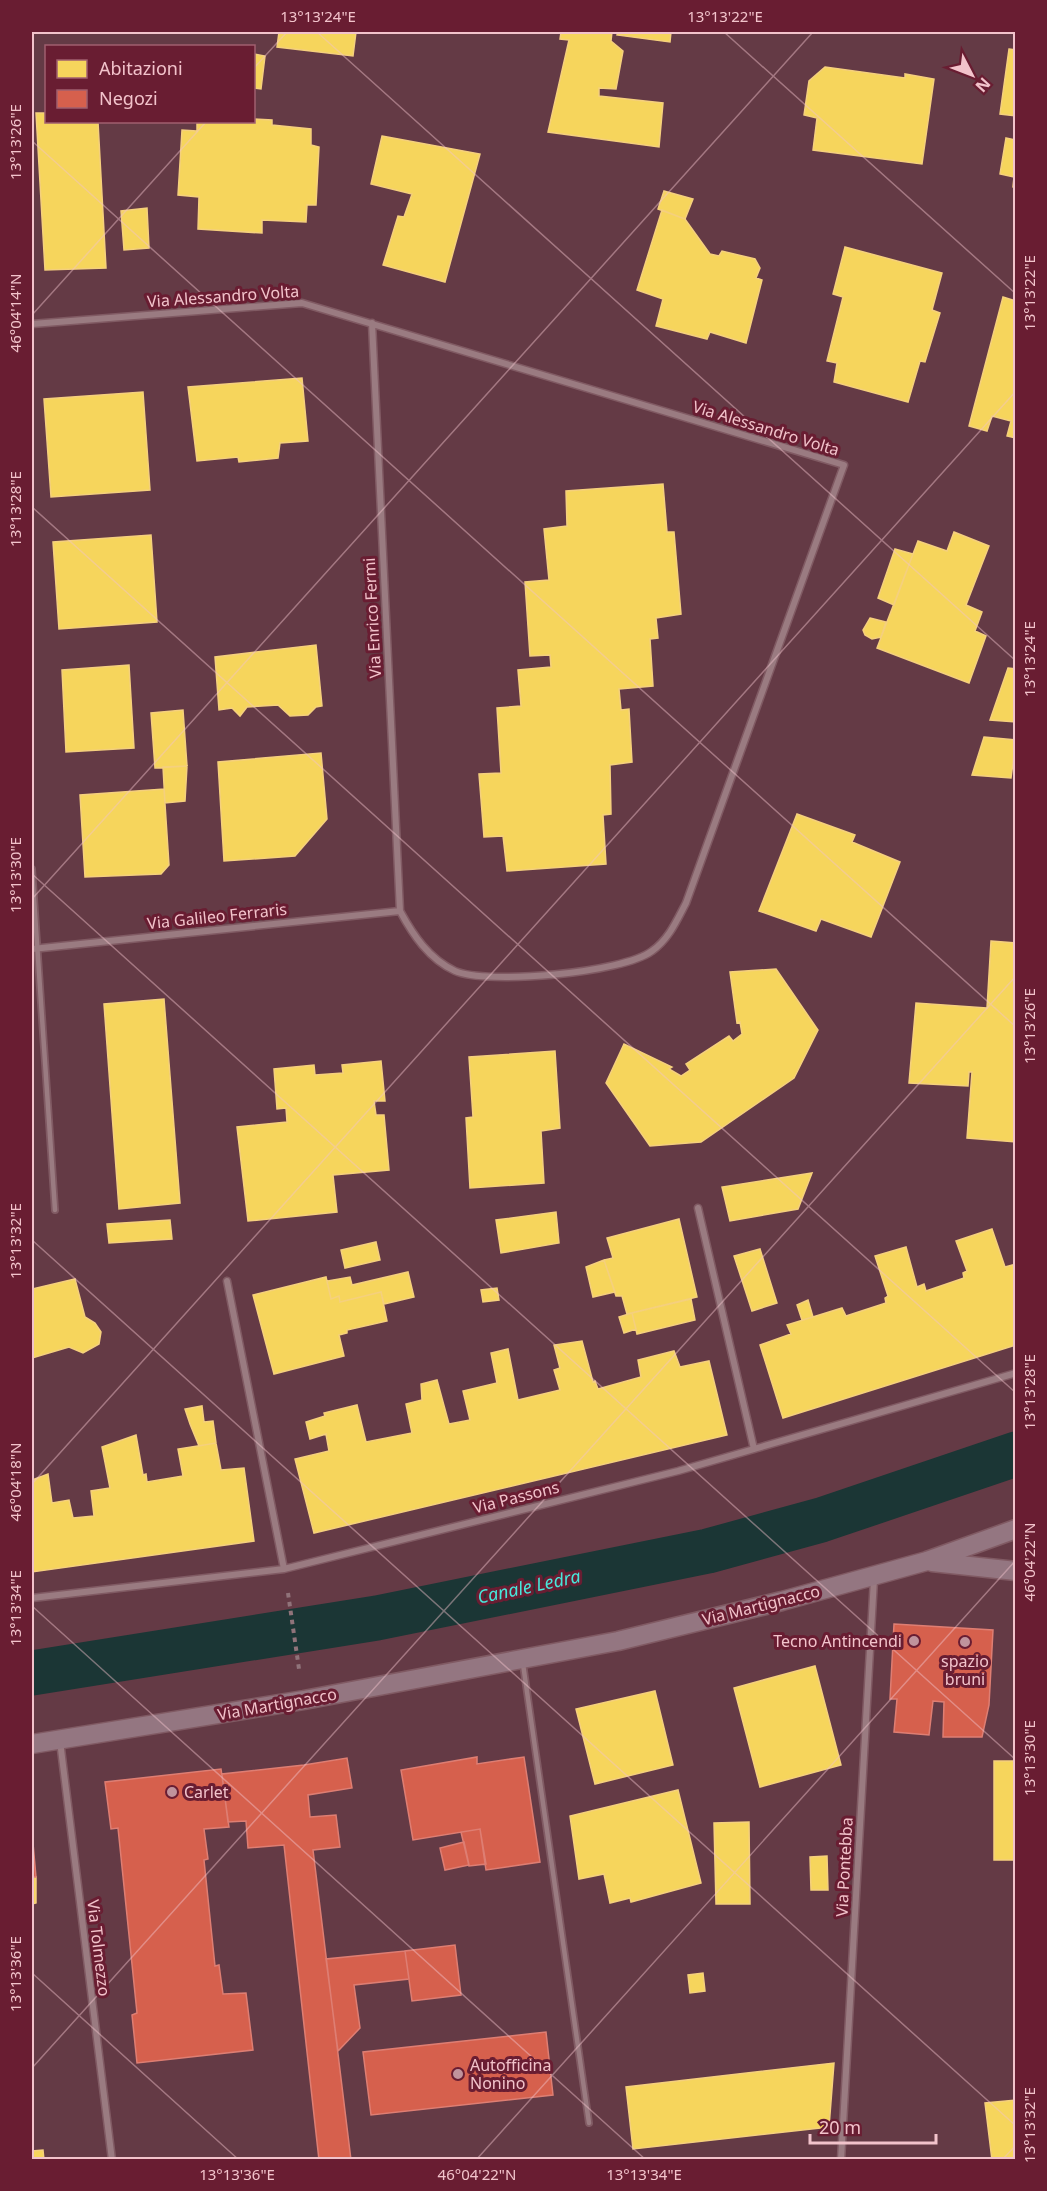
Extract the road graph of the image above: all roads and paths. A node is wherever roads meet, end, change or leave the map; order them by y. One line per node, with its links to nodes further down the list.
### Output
1 (32, 324): 2 (street, Via Alessandro Volta)
2 (372, 324): 4 (street, Via Enrico Fermi); 4 (street, Via Alessandro Volta)
3 (32, 869): 5 (lane)
4 (400, 911): 5 (street, Via Galileo Ferraris)
5 (34, 949): 7 (lane)
6 (698, 1208): 10 (street)
7 (56, 1210)
8 (227, 1281): 13 (street)
9 (1016, 1374): 10 (street, Via Passons)
10 (754, 1449): 13 (street, Via Passons)
11 (1016, 1529): 12 (main road, Via Martignacco)
12 (927, 1561): 14 (main road, Via Martignacco); 15 (main road, Via Martignacco)
13 (284, 1569): 16 (street, Via Passons)
14 (1016, 1571)
15 (874, 1575): 18 (main road, Via Martignacco); 24 (street, Via Pontebba)
16 (32, 1598)
17 (289, 1598): 19 (path)
18 (522, 1659): 20 (main road, Via Martignacco); 22 (lane)
19 (300, 1676)
20 (60, 1740): 21 (main road, Via Martignacco); 23 (street, Via Tolmezzo)
21 (32, 1744)
22 (589, 2122)
23 (112, 2160)
24 (841, 2160)

